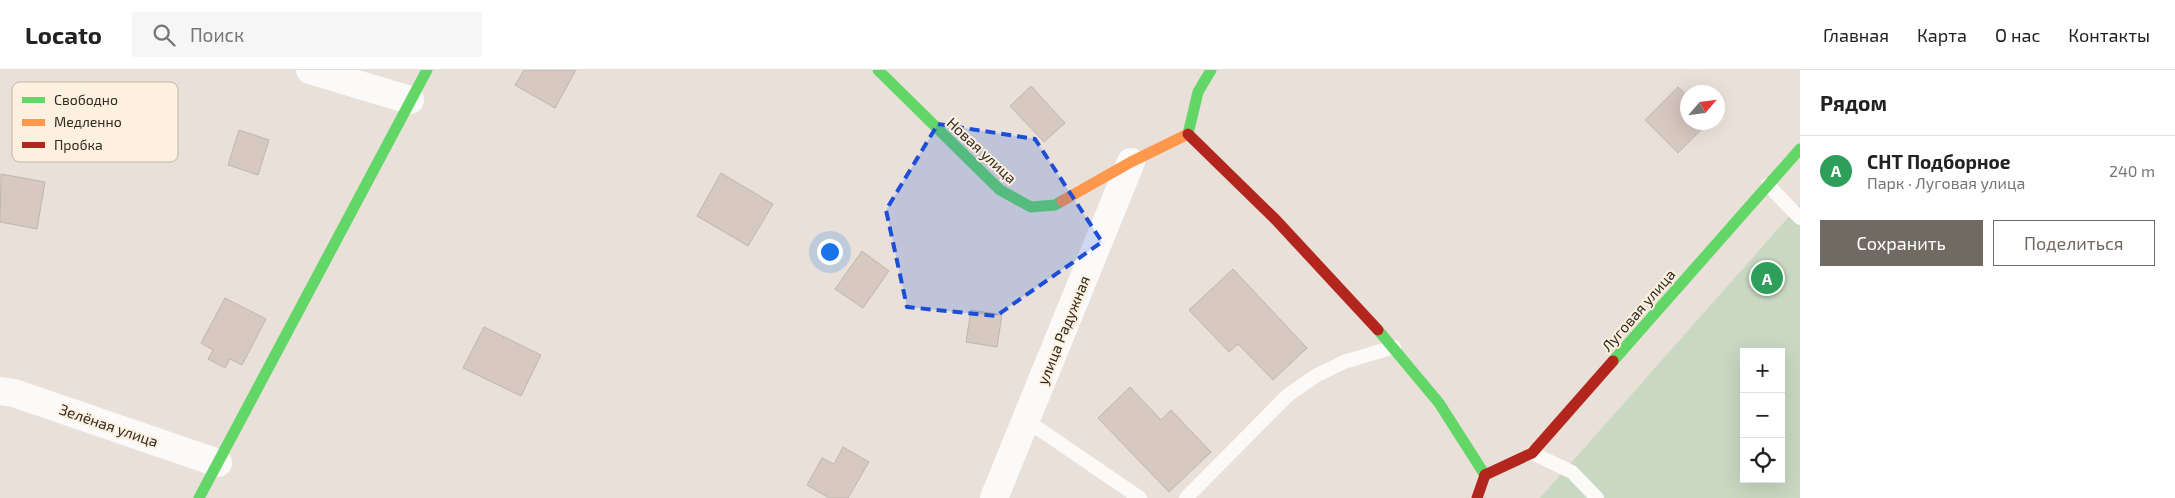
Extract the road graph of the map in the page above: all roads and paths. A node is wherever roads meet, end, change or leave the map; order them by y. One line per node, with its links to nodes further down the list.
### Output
1 (310, 70): 6 (street)
2 (359, 70): 6 (street)
3 (427, 70): 6 (street)
4 (878, 70): 9 (street, Новая улица)
5 (1211, 70): 7 (street)
6 (410, 100): 16 (street)
7 (1188, 134): 9 (street, Новая улица); 12 (street)
8 (1800, 149): 10 (street, Луговая улица)
9 (1132, 162): 19 (street, улица Радужная)
10 (1768, 185): 11 (lane); 15 (street, Луговая улица)
11 (1800, 218)
12 (1394, 347): 17 (street); 21 (lane)
13 (0, 391): 16 (street, Зелёная улица)
14 (1039, 429): 20 (lane)
15 (1532, 453): 17 (street, Луговая улица); 23 (lane)
16 (218, 463): 18 (street)
17 (1485, 475): 22 (street)
18 (199, 498)
19 (994, 498)
20 (1140, 498)
21 (1186, 498)
22 (1477, 498)
23 (1598, 498)

